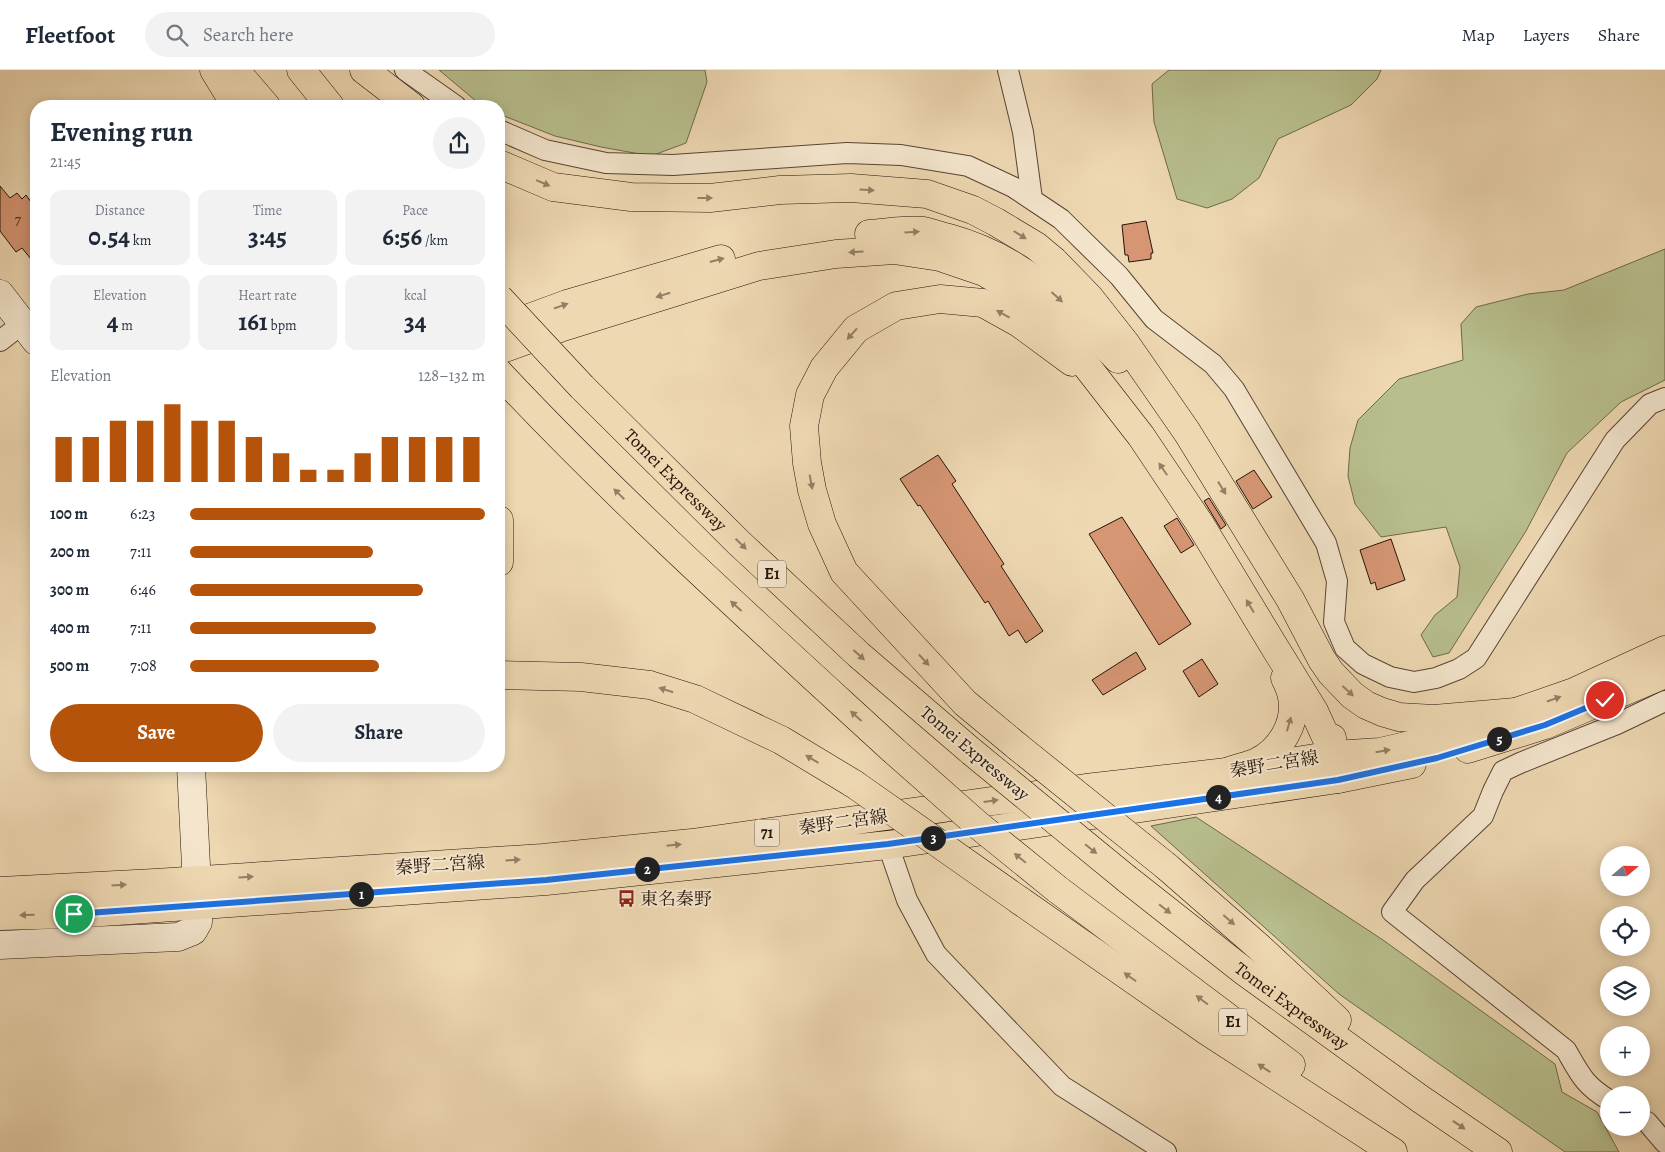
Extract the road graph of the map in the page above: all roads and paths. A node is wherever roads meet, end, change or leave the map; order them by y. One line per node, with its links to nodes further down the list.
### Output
1 (214, 70): 7 (main road)
2 (235, 70): 8 (main road)
3 (301, 70): 9 (main road)
4 (364, 70): 10 (main road)
5 (405, 70): 11 (street)
6 (1008, 70): 14 (street)
7 (232, 100)
8 (261, 100)
9 (325, 100)
10 (403, 100)
11 (448, 100)
12 (505, 133): 14 (street)
13 (505, 167): 24 (main road, one-way to 24)
14 (1032, 199): 23 (street)
15 (0, 294): 18 (street)
16 (505, 304): 41 (main road, Tomei Expressway / E1, one-way to 41, bridge)
17 (505, 327): 24 (main road, one-way to 24)
18 (30, 332): 19 (street)
19 (0, 341)
20 (505, 348): 22 (main road, one-way to 20)
21 (505, 379): 46 (main road, E1, one-way to 21, bridge)
22 (1100, 382): 26 (main road, one-way to 22); 41 (main road, one-way to 41, bridge)
23 (1665, 398)
24 (1187, 432): 25 (main road, one-way to 25)
25 (1276, 576): 31 (main road, one-way to 31); 32 (main road)
26 (1272, 643): 32 (main road); 34 (main road, one-way to 26)
27 (1665, 650): 31 (main road, 秦野二宮線 / 71, one-way to 27)
28 (1665, 674): 32 (main road, 秦野二宮線 / 71)
29 (505, 675): 45 (main road, one-way to 29, bridge)
30 (1665, 701): 40 (street)
31 (1516, 712): 32 (main road, 秦野二宮線 / 71, one-way to 31)
32 (1336, 767): 34 (main road, 秦野二宮線 / 71); 35 (main road, 秦野二宮線 / 71)
33 (191, 772): 37 (street)
34 (1227, 772): 37 (main road, 秦野二宮線 / 71, one-way to 34)
35 (888, 844): 37 (main road, 秦野二宮線 / 71); 44 (street)
36 (0, 891): 37 (main road, 秦野二宮線 / 71, one-way to 37)
37 (198, 893): 38 (main road, 秦野二宮線 / 71, one-way to 38); 39 (street)
38 (0, 916)
39 (0, 944)
40 (1600, 1094)
41 (1419, 1098): 47 (main road, Tomei Expressway / E1, one-way to 47)
42 (1650, 1126): 43 (street)
43 (1665, 1143)
44 (1166, 1152)
45 (1393, 1152)
46 (1412, 1152)
47 (1498, 1152)

